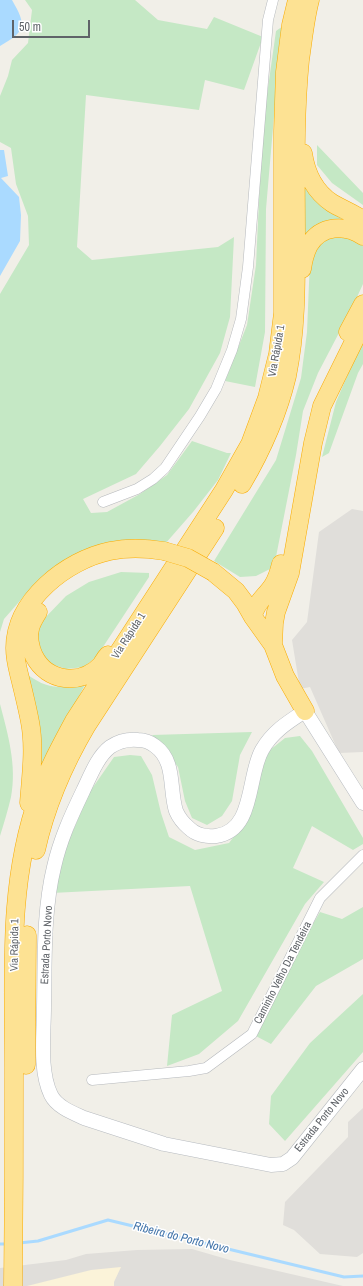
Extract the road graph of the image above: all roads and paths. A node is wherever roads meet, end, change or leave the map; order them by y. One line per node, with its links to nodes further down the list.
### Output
1 (273, 0): 10 (street)
2 (297, 0): 11 (highway, Via Rápida 1)
3 (310, 0): 4 (highway, Via Rápida 1)
4 (296, 110): 5 (highway); 7 (highway, Via Rápida 1)
5 (363, 220)
6 (363, 236): 7 (highway)
7 (296, 291): 24 (highway, Via Rápida 1)
8 (363, 304): 14 (highway)
9 (363, 323): 14 (highway)
10 (103, 502)
11 (165, 561): 11 (highway); 12 (highway, bridge); 20 (highway, Via Rápida 1); 20 (highway)
12 (210, 576): 13 (highway); 15 (highway)
13 (236, 591): 14 (highway); 15 (highway)
14 (276, 593): 15 (highway); 16 (highway)
15 (250, 619): 16 (highway); 17 (highway)
16 (273, 645): 17 (highway)
17 (285, 676): 18 (highway)
18 (305, 711): 19 (main road); 22 (main road, Estrada Porto Novo)
19 (363, 803)
20 (26, 839): 24 (highway, Via Rápida 1)
21 (363, 855): 23 (street, Caminho Velho Da Tendeira)
22 (363, 1069)
23 (92, 1080)
24 (20, 1107): 25 (highway, Via Rápida 1); 26 (highway, Via Rápida 1)
25 (13, 1286)
26 (26, 1286)

